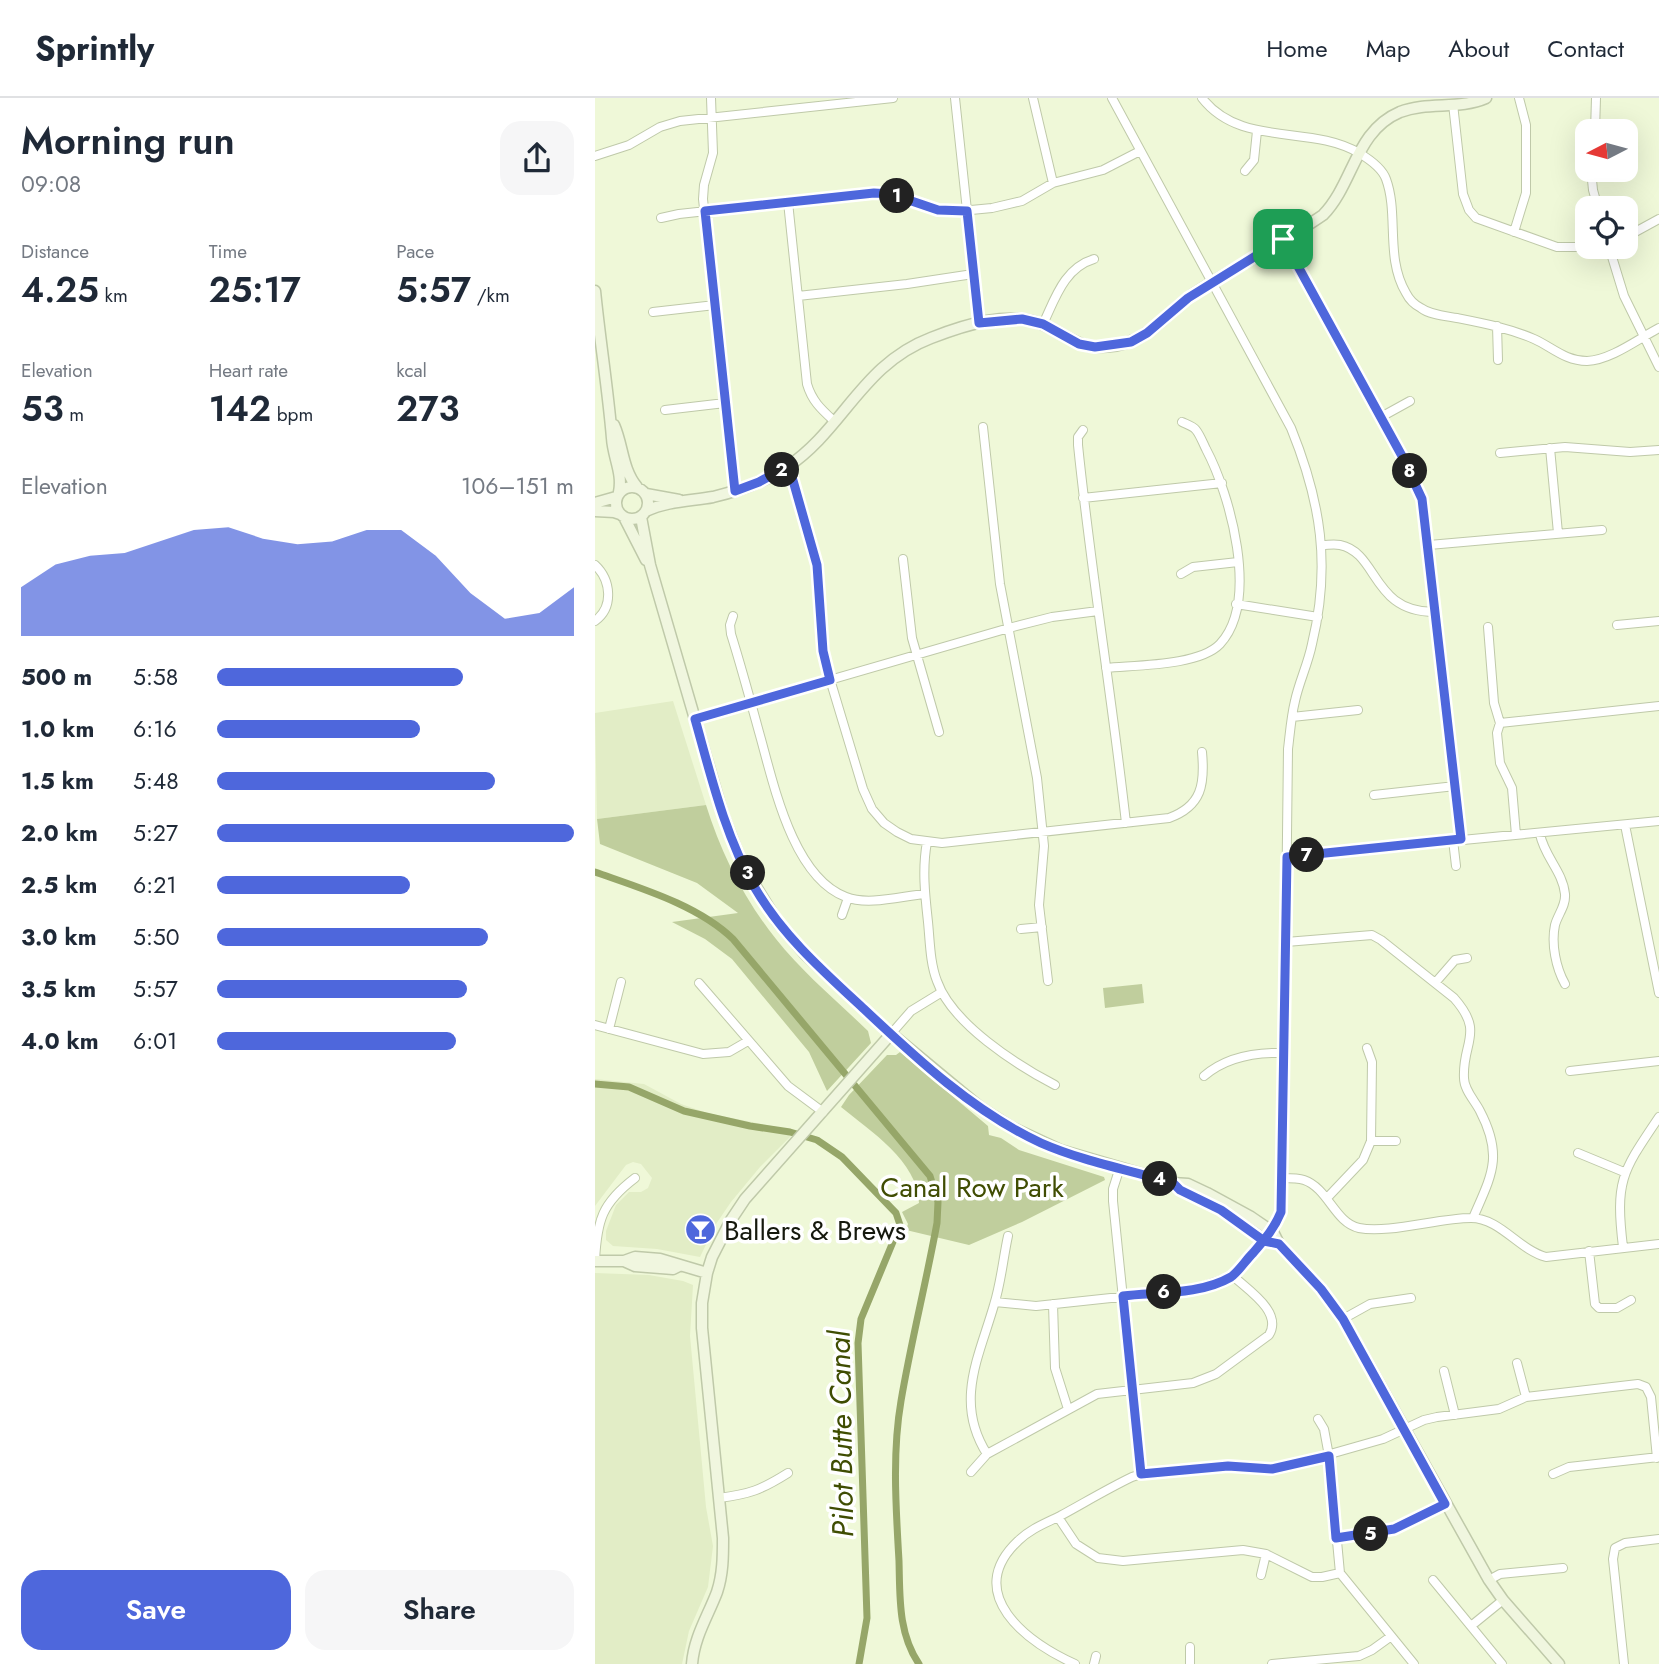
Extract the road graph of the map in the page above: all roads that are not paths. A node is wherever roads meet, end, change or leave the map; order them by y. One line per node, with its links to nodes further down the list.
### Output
1 (711, 98): 11 (street)
2 (893, 98): 11 (street)
3 (955, 98): 21 (street)
4 (1033, 98): 18 (street)
5 (1112, 98): 14 (street)
6 (1202, 98): 13 (street)
7 (1486, 98): 10 (main road)
8 (1519, 98): 25 (street)
9 (1596, 98): 12 (street)
10 (1458, 101): 15 (main road); 25 (street)
11 (713, 117): 16 (street); 20 (street)
12 (1595, 119)
13 (1257, 131): 15 (street); 17 (street)
14 (1140, 151): 18 (street); 31 (street)
15 (1358, 152): 26 (main road); 38 (street)
16 (595, 156)
17 (1245, 171)
18 (1053, 183): 21 (street)
19 (788, 202): 20 (street); 21 (street); 33 (street)
20 (705, 211): 22 (street); 34 (street)
21 (967, 211): 30 (street)
22 (661, 218)
23 (1659, 219): 24 (street)
24 (1638, 230)
25 (1514, 232): 27 (street)
26 (1283, 239): 31 (main road); 46 (street)
27 (1575, 247)
28 (1094, 259): 37 (street)
29 (1613, 259): 40 (street)
30 (973, 274): 33 (street); 36 (street)
31 (1211, 283): 37 (main road); 68 (street)
32 (595, 291): 49 (main road)
33 (798, 296): 47 (street)
34 (715, 305): 35 (street); 44 (street)
35 (653, 312)
36 (979, 323): 37 (main road); 47 (main road)
37 (1043, 324)
38 (1497, 326): 40 (street); 41 (street)
39 (1659, 328): 40 (street)
40 (1643, 336): 42 (street)
41 (1498, 360)
42 (1659, 367)
43 (1410, 401): 46 (street)
44 (725, 403): 45 (street); 58 (street)
45 (664, 410)
46 (1381, 417): 69 (street)
47 (834, 421): 55 (main road)
48 (1182, 422): 56 (street)
49 (613, 423): 57 (main road); 59 (main road)
50 (983, 427): 84 (street)
51 (1083, 430): 60 (street)
52 (1550, 448): 53 (street); 54 (street); 67 (street)
53 (1659, 450)
54 (1500, 453)
55 (786, 467): 58 (main road); 87 (street)
56 (1222, 483): 60 (street); 71 (street)
57 (641, 490): 59 (main road); 61 (main road); 64 (main road)
58 (735, 491): 61 (main road)
59 (618, 495): 62 (main road); 65 (main road)
60 (1083, 498): 76 (street)
61 (682, 500): 64 (main road)
62 (595, 503)
63 (595, 512): 65 (main road)
64 (644, 514): 65 (main road); 73 (main road)
65 (622, 516): 73 (main road)
66 (1602, 530): 67 (street)
67 (1558, 533): 69 (street)
68 (1323, 545): 77 (street); 79 (street)
69 (1429, 545): 77 (street)
70 (903, 559): 85 (street)
71 (1238, 562): 74 (street); 75 (street)
72 (595, 565): 80 (street)
73 (650, 565): 92 (main road)
74 (1181, 574)
75 (1236, 604): 79 (street); 86 (street)
76 (1098, 611): 84 (street); 86 (street)
77 (1436, 612): 96 (street)
78 (733, 616): 88 (street)
79 (1318, 617): 91 (street)
80 (595, 621)
81 (1659, 621): 82 (street)
82 (1617, 625)
83 (1488, 627): 93 (street)
84 (1009, 628): 85 (street); 101 (street)
85 (917, 656): 87 (street); 94 (street)
86 (1106, 668): 99 (street)
87 (830, 680): 88 (street); 105 (street)
88 (751, 703): 92 (street); 109 (street)
89 (1659, 706): 93 (street)
90 (1358, 710): 91 (street)
91 (1292, 717): 106 (street)
92 (695, 719): 124 (main road)
93 (1500, 723): 103 (street)
94 (939, 732)
95 (1202, 752): 99 (street)
96 (1455, 786): 97 (street); 104 (street)
97 (1374, 795)
98 (1659, 821): 100 (street)
99 (1125, 823): 101 (street)
100 (1625, 825): 102 (street); 121 (street)
101 (1043, 833): 105 (street); 111 (street)
102 (1540, 834): 103 (street); 119 (street)
103 (1516, 835): 104 (street)
104 (1457, 839): 106 (street); 107 (street)
105 (927, 842): 108 (street)
106 (1287, 857): 113 (street)
107 (1456, 866)
108 (925, 894): 109 (street); 120 (street)
109 (848, 898): 110 (street)
110 (842, 915)
111 (1042, 927): 112 (street); 115 (street)
112 (1021, 929)
113 (1286, 942): 117 (street); 127 (street)
114 (1467, 958): 117 (street)
115 (1048, 981)
116 (621, 982): 123 (street)
117 (1435, 982): 143 (street)
118 (699, 983): 125 (street)
119 (1565, 984)
120 (942, 992): 124 (street); 131 (street)
121 (1659, 993)
122 (595, 1025): 123 (street)
123 (609, 1029): 125 (street)
124 (891, 1034): 132 (main road); 137 (main road)
125 (748, 1041): 132 (street)
126 (1367, 1048): 134 (street)
127 (1284, 1052): 130 (street); 140 (street)
128 (1659, 1061): 129 (street)
129 (1570, 1071)
130 (1204, 1076)
131 (1055, 1085)
132 (819, 1116): 152 (main road)
133 (1659, 1117): 138 (street)
134 (1371, 1141): 135 (street); 142 (street)
135 (1396, 1141)
136 (1578, 1153): 138 (street)
137 (1120, 1167): 141 (main road); 154 (street)
138 (1624, 1172): 149 (street)
139 (635, 1178): 151 (street)
140 (1283, 1178): 142 (street); 144 (street)
141 (1176, 1186): 144 (main road); 146 (main road)
142 (1327, 1198): 143 (street)
143 (1473, 1218): 150 (street)
144 (1273, 1231): 146 (main road); 147 (main road)
145 (1007, 1236): 157 (street)
146 (1264, 1241): 147 (main road); 153 (street)
147 (1279, 1244): 159 (main road)
148 (1659, 1244): 149 (street)
149 (1623, 1247): 150 (street)
150 (1589, 1251): 156 (street)
151 (595, 1261): 152 (main road)
152 (707, 1273): 175 (main road)
153 (1233, 1276): 154 (street); 162 (street)
154 (1123, 1296): 158 (street); 162 (street)
155 (1411, 1298): 159 (street)
156 (1631, 1300)
157 (995, 1302): 158 (street); 168 (street)
158 (1053, 1304): 164 (street)
159 (1343, 1319): 167 (main road)
160 (1517, 1363): 163 (street)
161 (1444, 1371): 165 (street)
162 (1133, 1389): 164 (street); 173 (street)
163 (1526, 1397): 165 (street); 170 (street)
164 (1068, 1409): 168 (street)
165 (1455, 1415): 167 (street)
166 (1318, 1419): 169 (street)
167 (1404, 1429): 169 (street); 176 (main road)
168 (987, 1454): 171 (street)
169 (1329, 1456): 173 (street); 178 (street)
170 (1658, 1457): 174 (street)
171 (971, 1472)
172 (787, 1473): 175 (street)
173 (1141, 1474): 177 (street)
174 (1553, 1474)
175 (719, 1498): 190 (main road)
176 (1445, 1504): 178 (street); 185 (main road)
177 (1059, 1517): 180 (street); 191 (street)
178 (1336, 1538): 182 (street)
179 (1659, 1539): 197 (street)
180 (1266, 1554): 182 (street); 183 (street)
181 (1563, 1568): 185 (street)
182 (1340, 1573): 188 (street)
183 (1261, 1575)
184 (1433, 1580): 187 (street)
185 (1489, 1580): 186 (main road)
186 (1503, 1600): 187 (street); 196 (main road)
187 (1471, 1626): 195 (street)
188 (1390, 1637): 193 (street); 194 (street)
189 (1190, 1647): 192 (street)
190 (692, 1664)
191 (1075, 1664)
192 (1190, 1664)
193 (1272, 1664)
194 (1414, 1664)
195 (1502, 1664)
196 (1559, 1664)
197 (1624, 1664)

